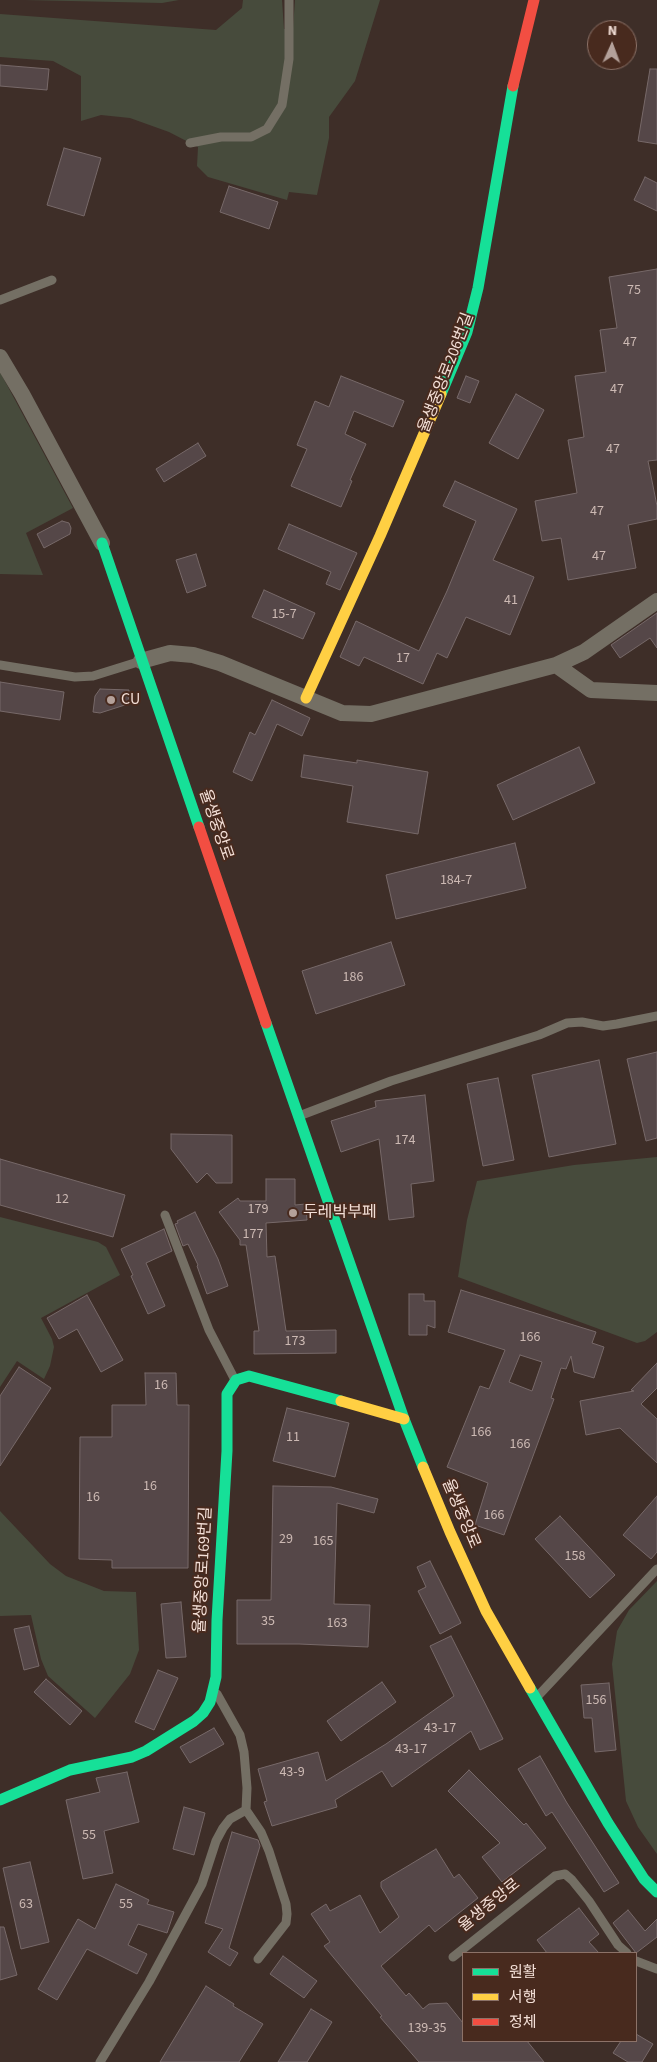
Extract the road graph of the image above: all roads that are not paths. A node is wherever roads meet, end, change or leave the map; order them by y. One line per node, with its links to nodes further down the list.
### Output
1 (289, 0): 3 (lane)
2 (534, 0): 13 (street, 율생중앙로206번길)
3 (190, 143)
4 (52, 280): 5 (lane)
5 (0, 300)
6 (0, 357): 7 (street)
7 (102, 543): 9 (street, 율생중앙로)
8 (657, 601): 11 (street)
9 (141, 661): 10 (lane); 13 (street); 15 (street, 율생중앙로)
10 (0, 665)
11 (556, 665): 12 (street); 13 (street)
12 (657, 693)
13 (306, 698)
14 (657, 1016): 15 (lane)
15 (299, 1116): 18 (street, 율생중앙로)
16 (165, 1215): 17 (lane)
17 (236, 1380): 18 (street); 20 (street, 율생중앙로169번길)
18 (404, 1419): 21 (street, 율생중앙로)
19 (657, 1569): 21 (lane)
20 (214, 1690): 22 (street, 율생중앙로169번길); 23 (lane)
21 (536, 1698): 24 (street, 율생중앙로)
22 (0, 1800)
23 (246, 1810): 27 (lane); 30 (lane)
24 (657, 1892)
25 (625, 1952): 26 (lane, 율생중앙로)
26 (453, 1957)
27 (258, 1959)
28 (637, 1961): 29 (lane)
29 (657, 1969)
30 (100, 2062)

